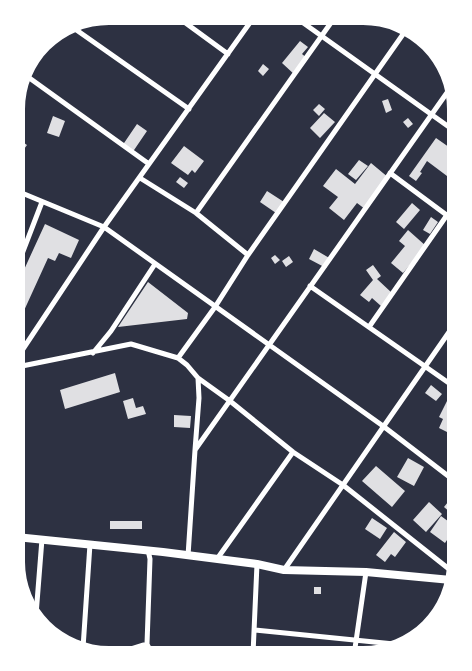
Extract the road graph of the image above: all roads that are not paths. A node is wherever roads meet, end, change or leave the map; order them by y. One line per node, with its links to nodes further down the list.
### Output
1 (188, 25): 8 (street)
2 (248, 25): 8 (street)
3 (306, 25): 7 (street)
4 (330, 25): 7 (street)
5 (78, 31): 12 (street)
6 (403, 35): 9 (street)
7 (322, 36): 9 (street); 20 (street)
8 (228, 54): 12 (street)
9 (375, 74): 13 (street); 24 (street)
10 (30, 79): 15 (street)
11 (445, 95): 13 (street)
12 (189, 109): 15 (street)
13 (431, 114): 14 (street); 16 (street)
14 (447, 126)
15 (149, 164): 17 (street)
16 (390, 172): 21 (street); 26 (street)
17 (140, 178): 20 (street); 22 (street)
18 (25, 195): 19 (street)
19 (42, 202): 22 (street); 23 (street)
20 (196, 213): 24 (street)
21 (447, 215): 28 (street)
22 (104, 228): 25 (street); 31 (street)
23 (25, 246)
24 (248, 255): 27 (street)
25 (155, 264): 27 (street); 32 (street)
26 (310, 286): 28 (street); 30 (street)
27 (215, 307): 30 (street); 33 (street)
28 (369, 327): 35 (street)
29 (447, 335): 35 (street)
30 (269, 344): 38 (street); 39 (street)
31 (25, 346)
32 (93, 353): 33 (street); 34 (street)
33 (178, 358): 36 (street)
34 (25, 366)
35 (425, 366): 37 (street); 39 (street)
36 (198, 378): 38 (street); 40 (street)
37 (447, 382)
38 (230, 401): 40 (street); 41 (street)
39 (383, 426): 42 (street); 43 (street)
40 (195, 450): 48 (street)
41 (293, 452): 43 (street); 49 (street)
42 (447, 475)
43 (343, 485): 51 (street); 52 (street)
44 (25, 538): 45 (street)
45 (42, 540): 46 (street); 55 (street)
46 (90, 544): 47 (street); 58 (street)
47 (148, 550): 48 (street); 60 (street)
48 (188, 556): 49 (street)
49 (216, 560): 50 (street)
50 (258, 564): 52 (street); 56 (street)
51 (447, 567)
52 (284, 570): 53 (street)
53 (366, 572): 54 (street); 57 (street)
54 (445, 579)
55 (37, 604)
56 (255, 630): 57 (street); 62 (street)
57 (356, 640): 59 (street); 63 (street)
58 (83, 642)
59 (385, 643)
60 (147, 644): 61 (street)
61 (141, 646)
62 (254, 646)
63 (355, 646)

